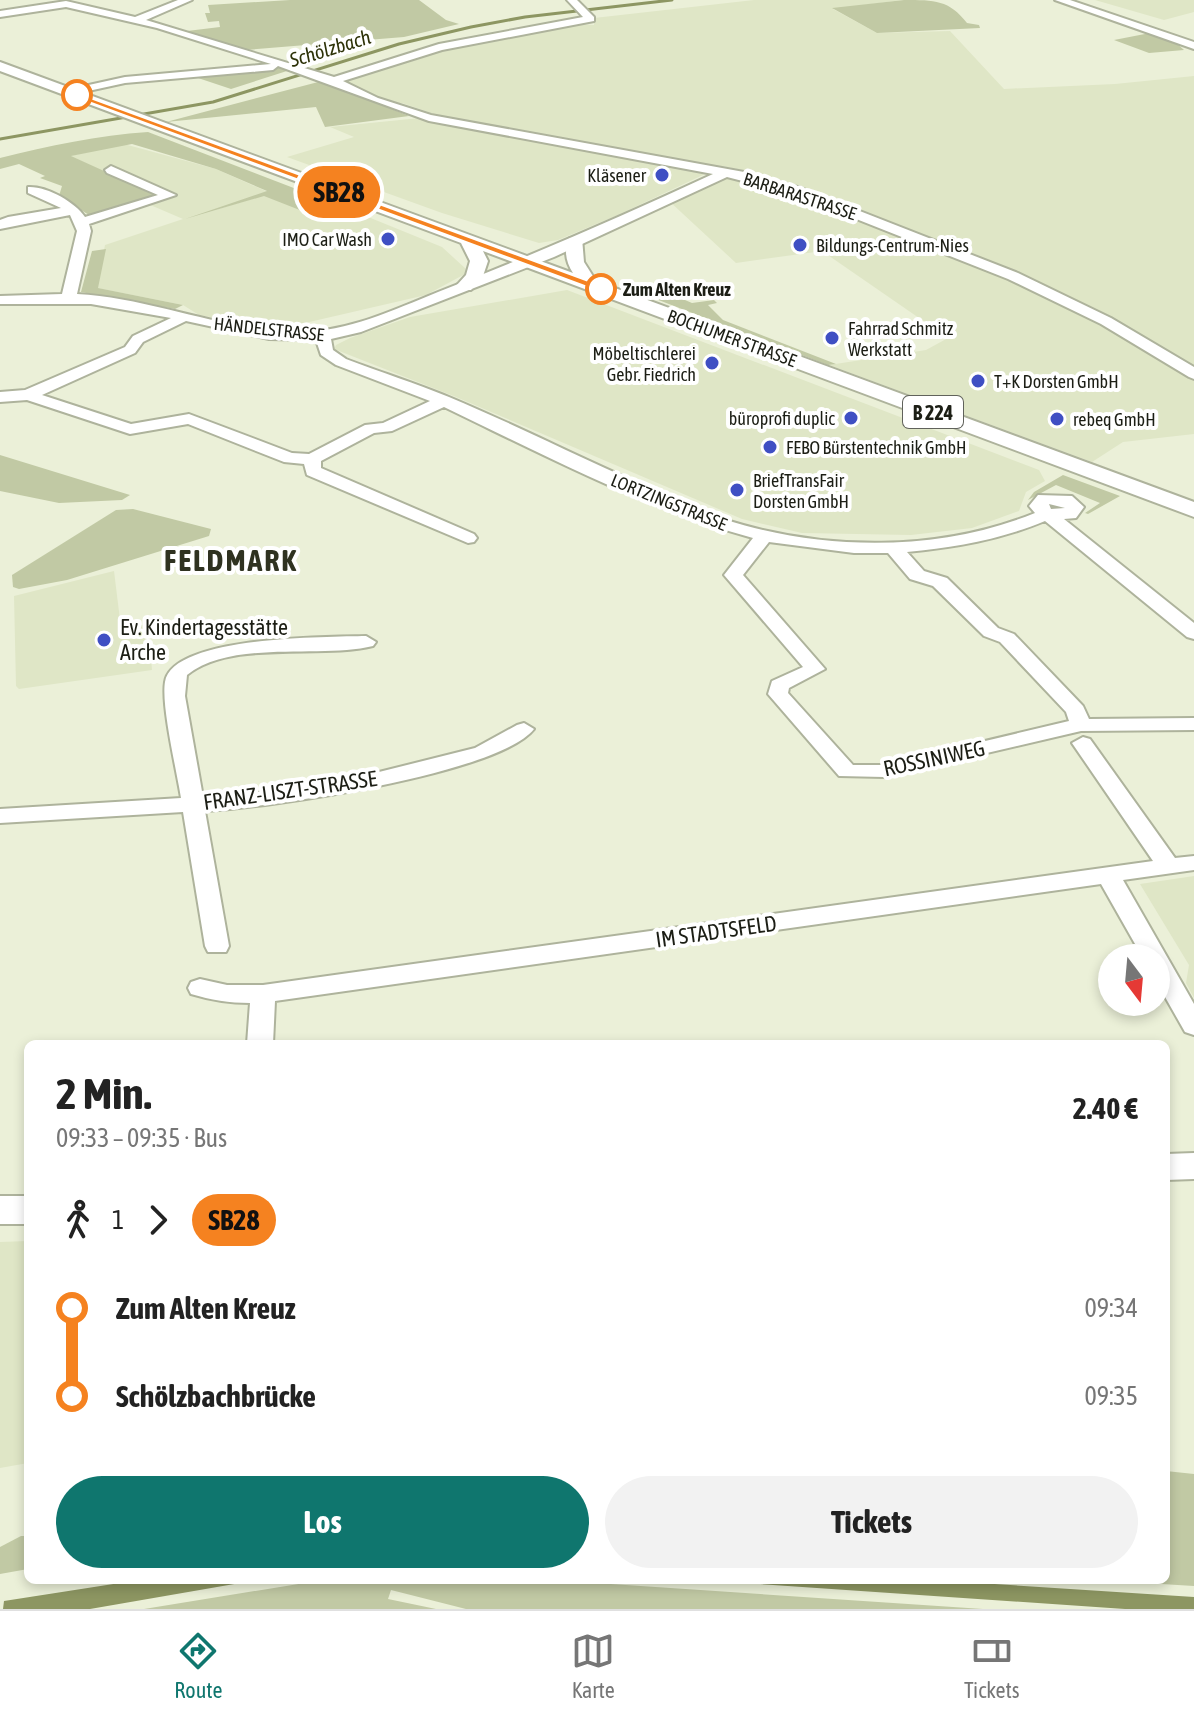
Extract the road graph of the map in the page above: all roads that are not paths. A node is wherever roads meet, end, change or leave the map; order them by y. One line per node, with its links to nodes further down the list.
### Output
1 (187, 0): 7 (street)
2 (1060, 0): 4 (street)
3 (67, 2): 6 (street, BARBARASTRASSE); 7 (street, BARBARASTRASSE)
4 (1081, 3): 8 (street); 9 (street)
5 (579, 6): 12 (street)
6 (0, 14)
7 (134, 20): 11 (street, BARBARASTRASSE)
8 (1194, 34)
9 (1194, 46)
10 (0, 66): 13 (main road, BOCHUMER STRASSE / B 224)
11 (288, 68): 12 (street, BARBARASTRASSE); 13 (street)
12 (333, 81): 15 (street, BARBARASTRASSE)
13 (70, 92): 19 (main road, BOCHUMER STRASSE / B 224)
14 (111, 170): 17 (street)
15 (725, 173): 20 (street); 28 (street, BARBARASTRASSE)
16 (32, 190): 17 (street)
17 (79, 216): 18 (street); 24 (street)
18 (0, 225)
19 (468, 240): 21 (main road, BOCHUMER STRASSE / B 224); 23 (main road)
20 (576, 242): 21 (street); 22 (main road)
21 (528, 262): 22 (main road, BOCHUMER STRASSE / B 224); 23 (street, HÄNDELSTRASSE)
22 (589, 285): 33 (main road, BOCHUMER STRASSE / B 224)
23 (465, 286): 27 (street, HÄNDELSTRASSE)
24 (69, 296): 25 (street, HÄNDELSTRASSE); 26 (street, HÄNDELSTRASSE)
25 (0, 300)
26 (184, 317): 27 (street, HÄNDELSTRASSE); 29 (street)
27 (323, 337): 31 (street, LORTZINGSTRASSE)
28 (1194, 374)
29 (28, 395): 30 (street); 32 (street)
30 (0, 397)
31 (444, 401): 32 (street); 34 (street, LORTZINGSTRASSE)
32 (312, 459): 35 (street)
33 (1194, 510)
34 (764, 536): 36 (street, LORTZINGSTRASSE); 41 (street, ROSSINIWEG)
35 (468, 538)
36 (893, 548): 37 (street, LORTZINGSTRASSE); 41 (street)
37 (1194, 633)
38 (366, 642): 42 (street)
39 (1194, 724): 41 (street)
40 (524, 729): 42 (street, FRANZ-LISZT-STRASSE)
41 (1082, 734): 45 (street)
42 (193, 805): 43 (street, FRANZ-LISZT-STRASSE); 48 (street)
43 (0, 816)
44 (1194, 863): 45 (street, IM STADTSFELD)
45 (1169, 867): 46 (street, IM STADTSFELD)
46 (1108, 875): 47 (street); 51 (street, IM STADTSFELD)
47 (1148, 944)
48 (217, 946)
49 (1170, 983): 52 (street)
50 (200, 988): 51 (street, IM STADTSFELD)
51 (263, 994): 53 (street)
52 (1194, 1026)
53 (260, 1040)
54 (1194, 1166): 55 (main road)
55 (1170, 1167)
56 (0, 1210): 57 (main road)
57 (24, 1210)

